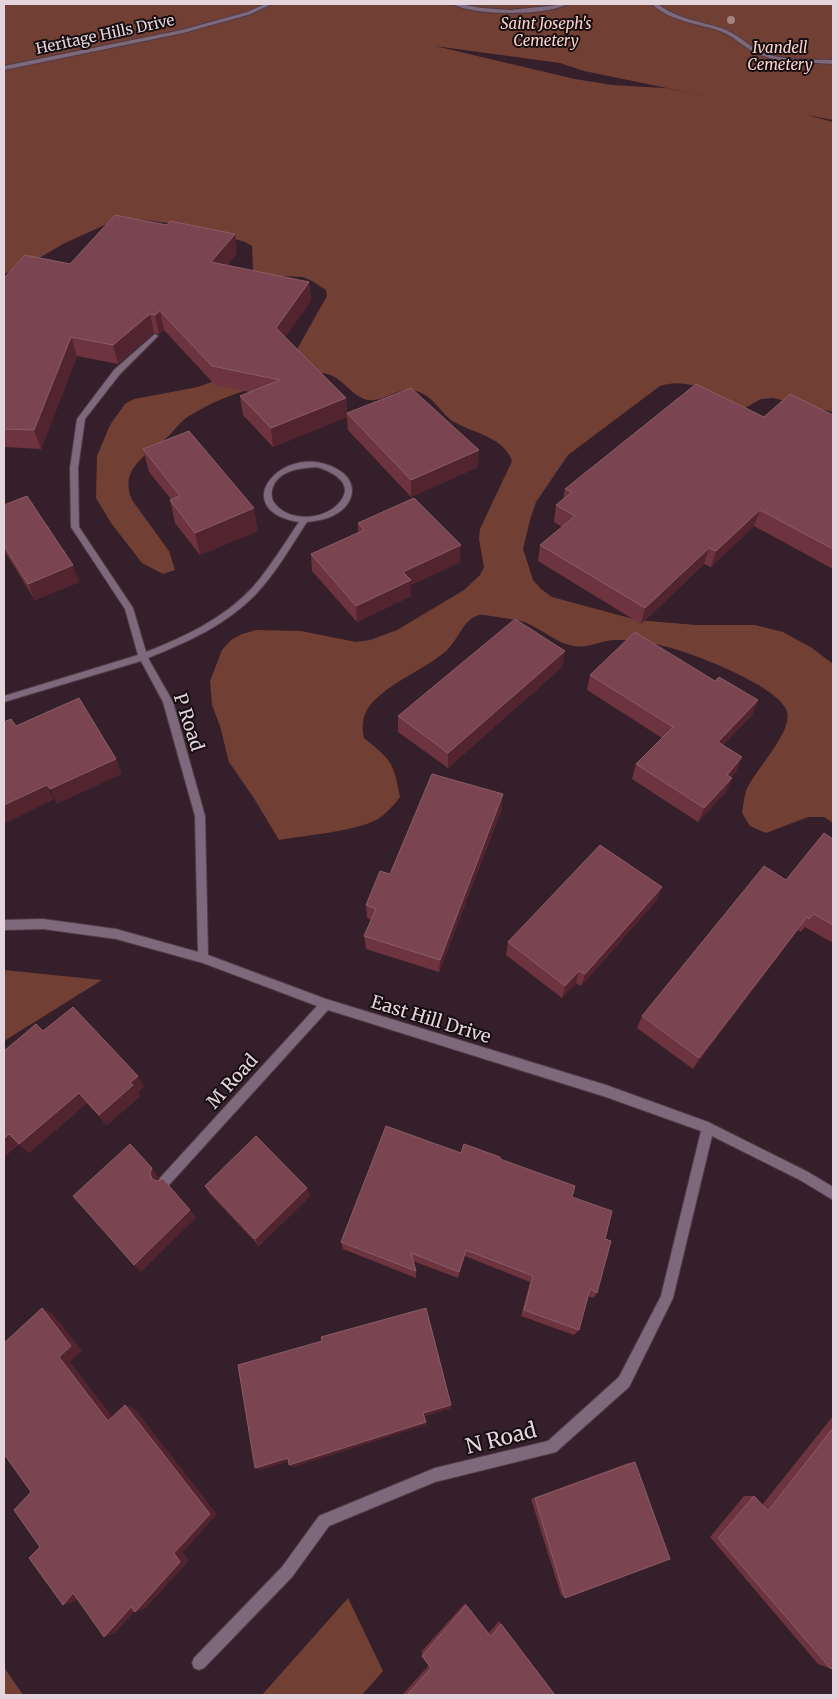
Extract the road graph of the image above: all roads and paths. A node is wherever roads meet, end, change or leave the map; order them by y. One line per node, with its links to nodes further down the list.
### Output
1 (269, 4): 6 (street, Heritage Hills Drive)
2 (455, 4): 3 (street)
3 (565, 4)
4 (655, 4): 5 (street)
5 (833, 62)
6 (4, 68)
7 (155, 336): 9 (street, P Road)
8 (305, 519): 8 (street); 9 (street)
9 (143, 657): 10 (street); 12 (street, P Road)
10 (4, 699)
11 (4, 925): 12 (street, East Hill Drive)
12 (203, 958): 13 (street, East Hill Drive)
13 (326, 1004): 14 (street, East Hill Drive); 15 (street, M Road)
14 (708, 1128): 16 (street, East Hill Drive); 17 (street, N Road)
15 (164, 1182)
16 (833, 1194)
17 (199, 1663)

